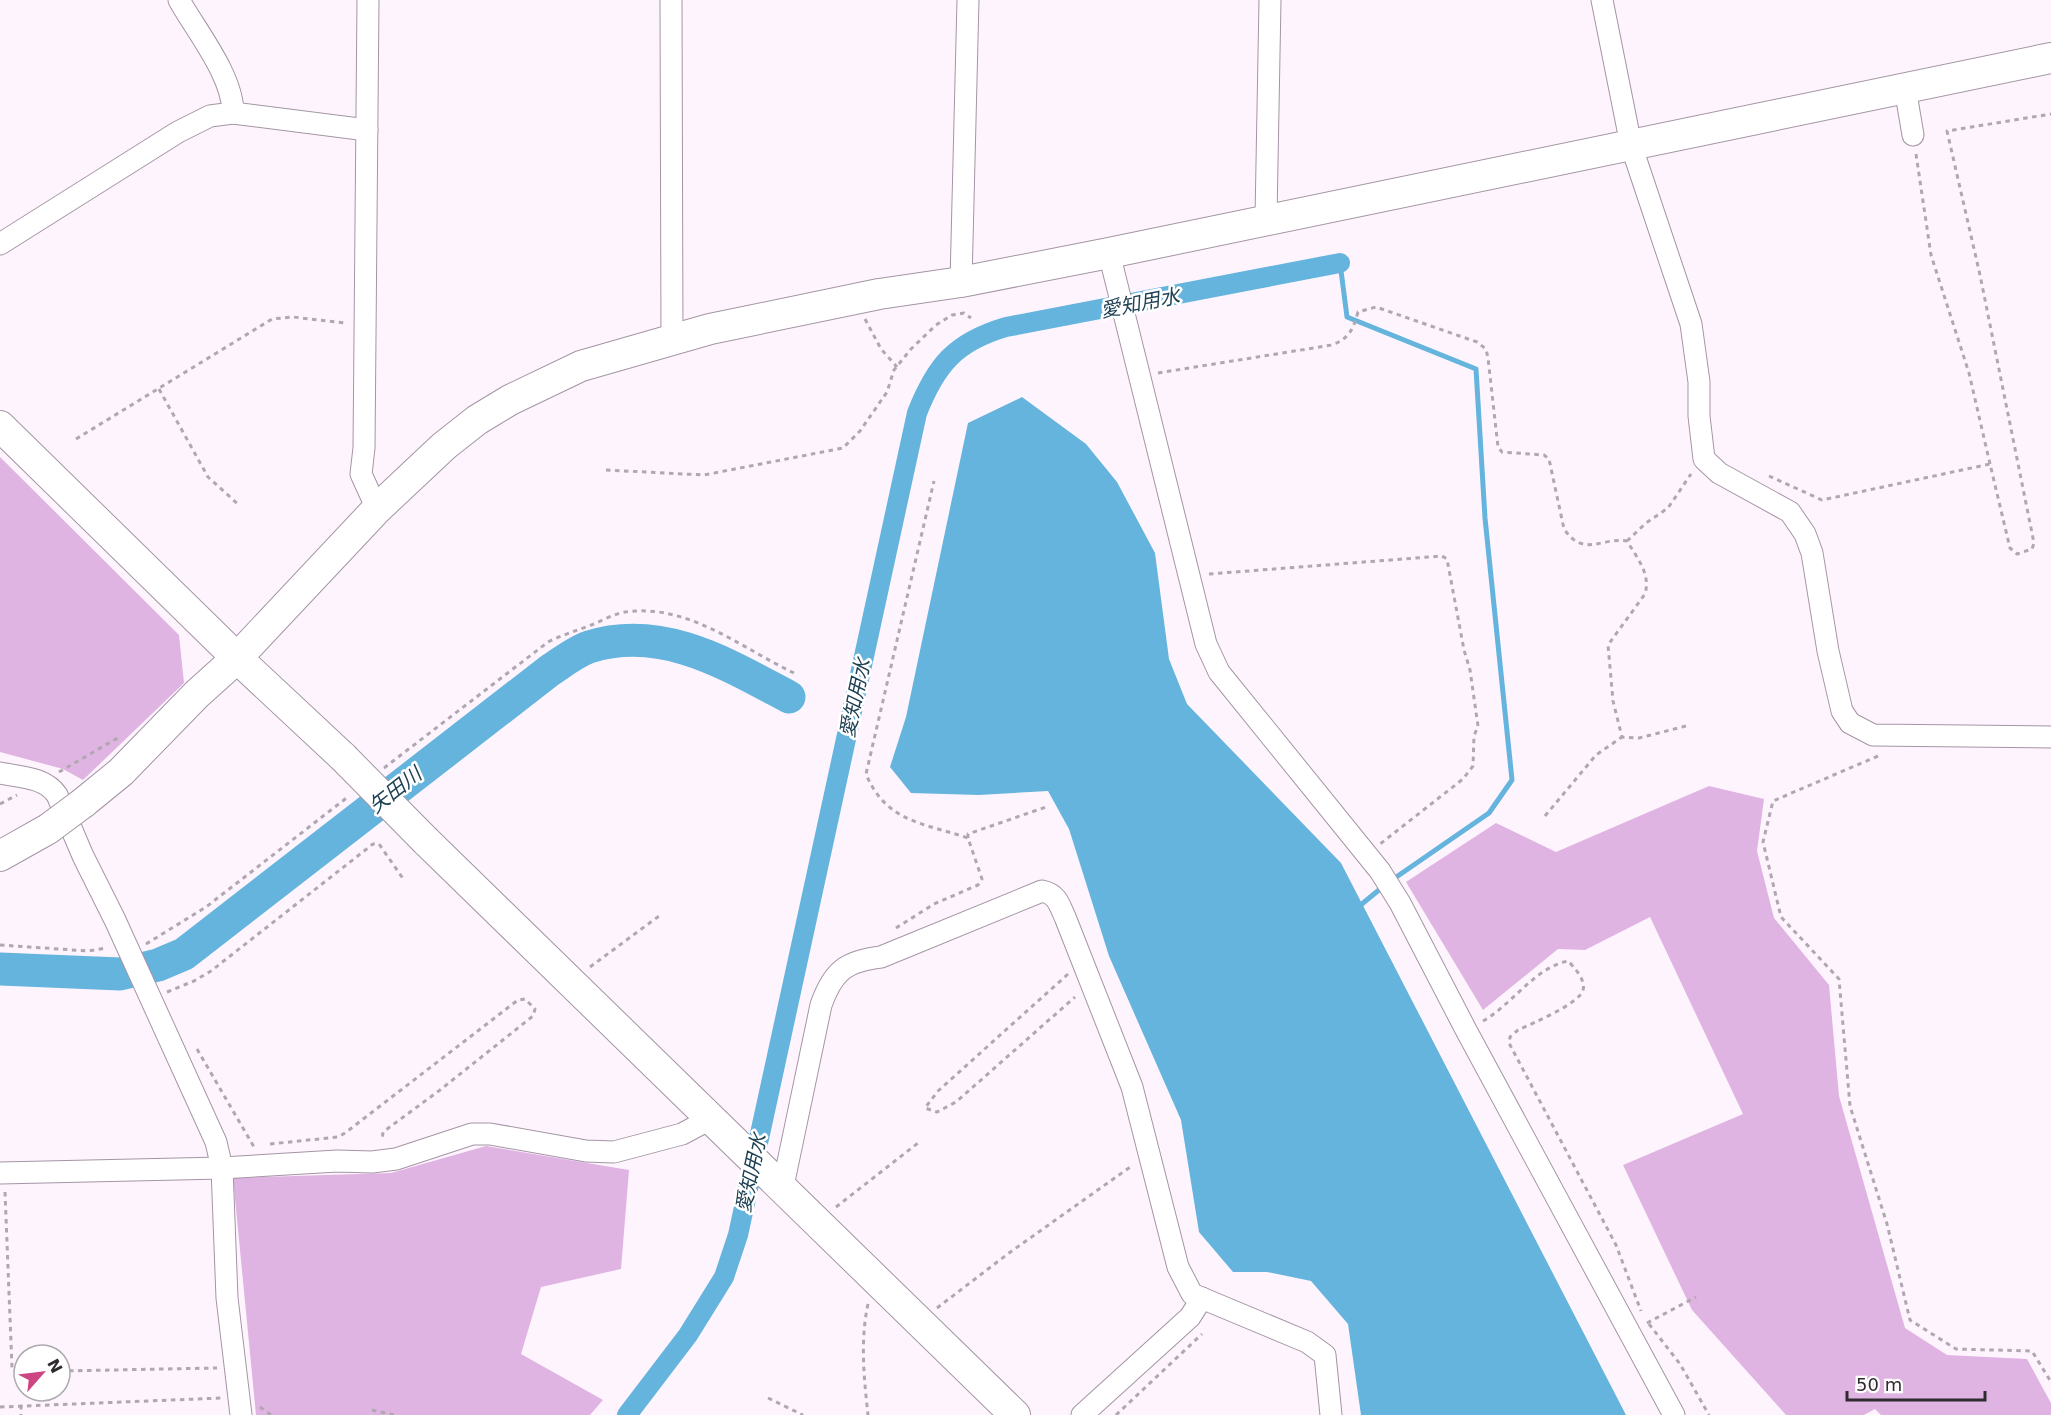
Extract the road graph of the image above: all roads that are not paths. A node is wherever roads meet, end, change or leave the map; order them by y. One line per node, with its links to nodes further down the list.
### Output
1 (179, 0): 9 (street)
2 (368, 0): 10 (street)
3 (672, 0): 17 (street)
4 (968, 0): 16 (street)
5 (1270, 0): 13 (street)
6 (1602, 0): 12 (street)
7 (2051, 58): 8 (street)
8 (1905, 88): 11 (street); 12 (street)
9 (233, 113): 10 (street); 14 (street)
10 (367, 130): 19 (street)
11 (1913, 135)
12 (1631, 145): 13 (street); 21 (street)
13 (1266, 218): 15 (street)
14 (0, 244)
15 (1109, 253): 16 (street); 33 (street)
16 (961, 282): 17 (street)
17 (672, 342): 19 (street)
18 (0, 426): 20 (street)
19 (377, 509): 20 (street)
20 (237, 658): 23 (street, bridge); 24 (street, bridge)
21 (2051, 737)
22 (0, 772): 25 (street)
23 (0, 856)
24 (712, 1118): 25 (street); 27 (street)
25 (222, 1168): 26 (street); 29 (street)
26 (3, 1173)
27 (776, 1180): 28 (street); 30 (street)
28 (1202, 1298): 31 (street); 32 (street)
29 (240, 1406)
30 (1015, 1415)
31 (1082, 1415)
32 (1331, 1415)
33 (1674, 1415)

